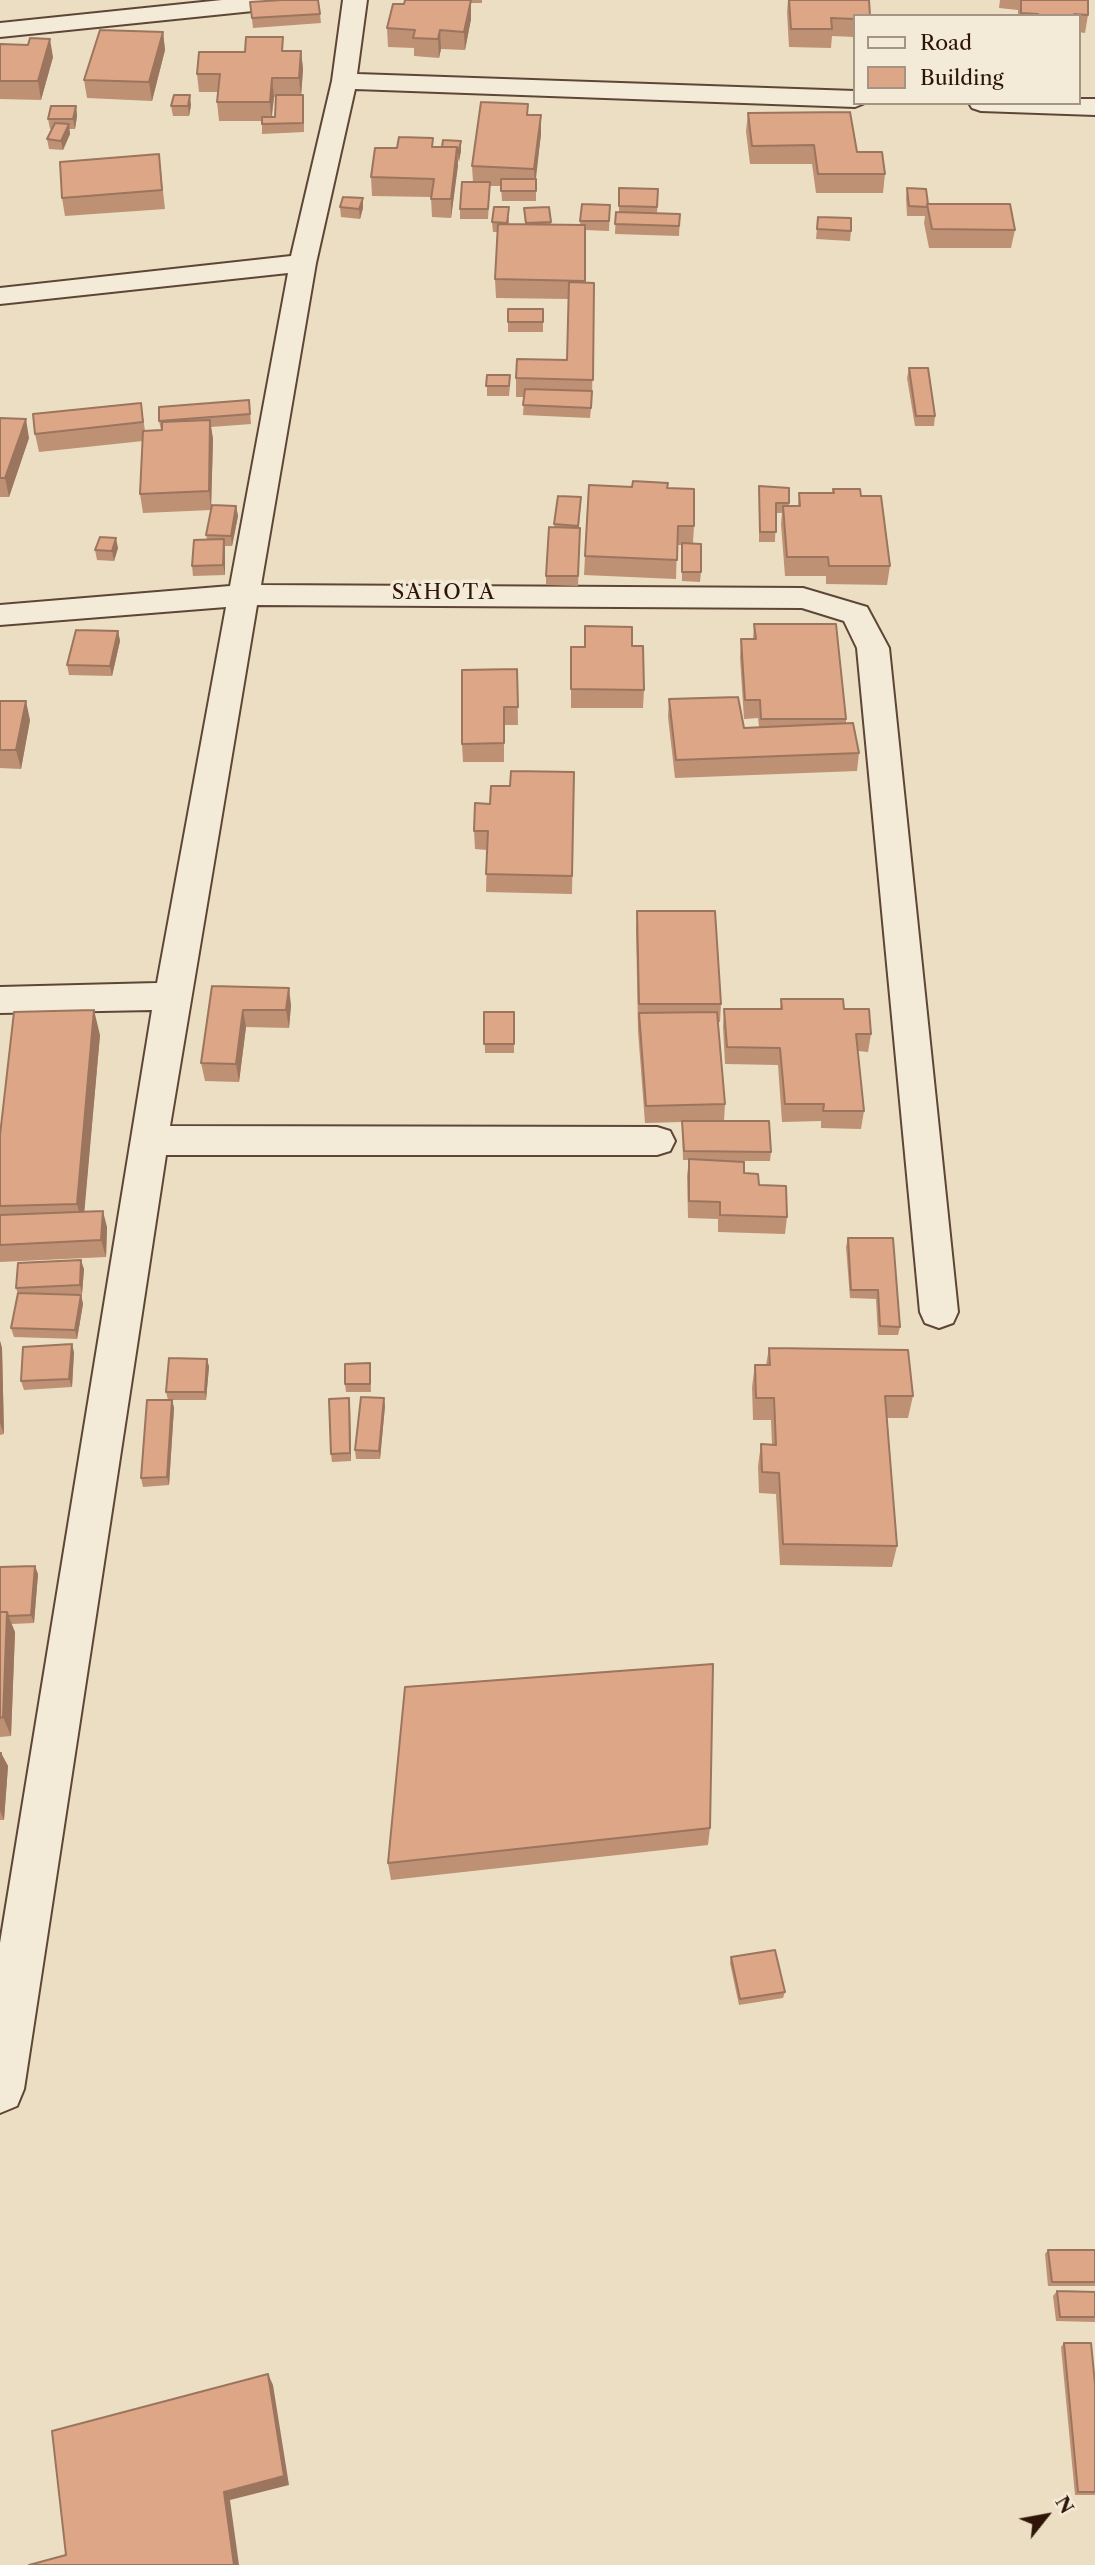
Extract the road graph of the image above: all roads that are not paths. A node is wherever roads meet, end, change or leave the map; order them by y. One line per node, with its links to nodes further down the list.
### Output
1 (292, 0): 3 (street)
2 (355, 0): 4 (street)
3 (0, 30)
4 (344, 81): 5 (street); 8 (street)
5 (853, 99)
6 (1038, 105): 7 (street)
7 (1095, 107)
8 (303, 263): 9 (street); 10 (street)
9 (0, 296)
10 (244, 595): 11 (street); 12 (street); 16 (street)
11 (0, 615)
12 (172, 996): 13 (street); 14 (street)
13 (0, 1000)
14 (149, 1140): 15 (street); 17 (street)
15 (657, 1141)
16 (939, 1311)
17 (0, 2089)

